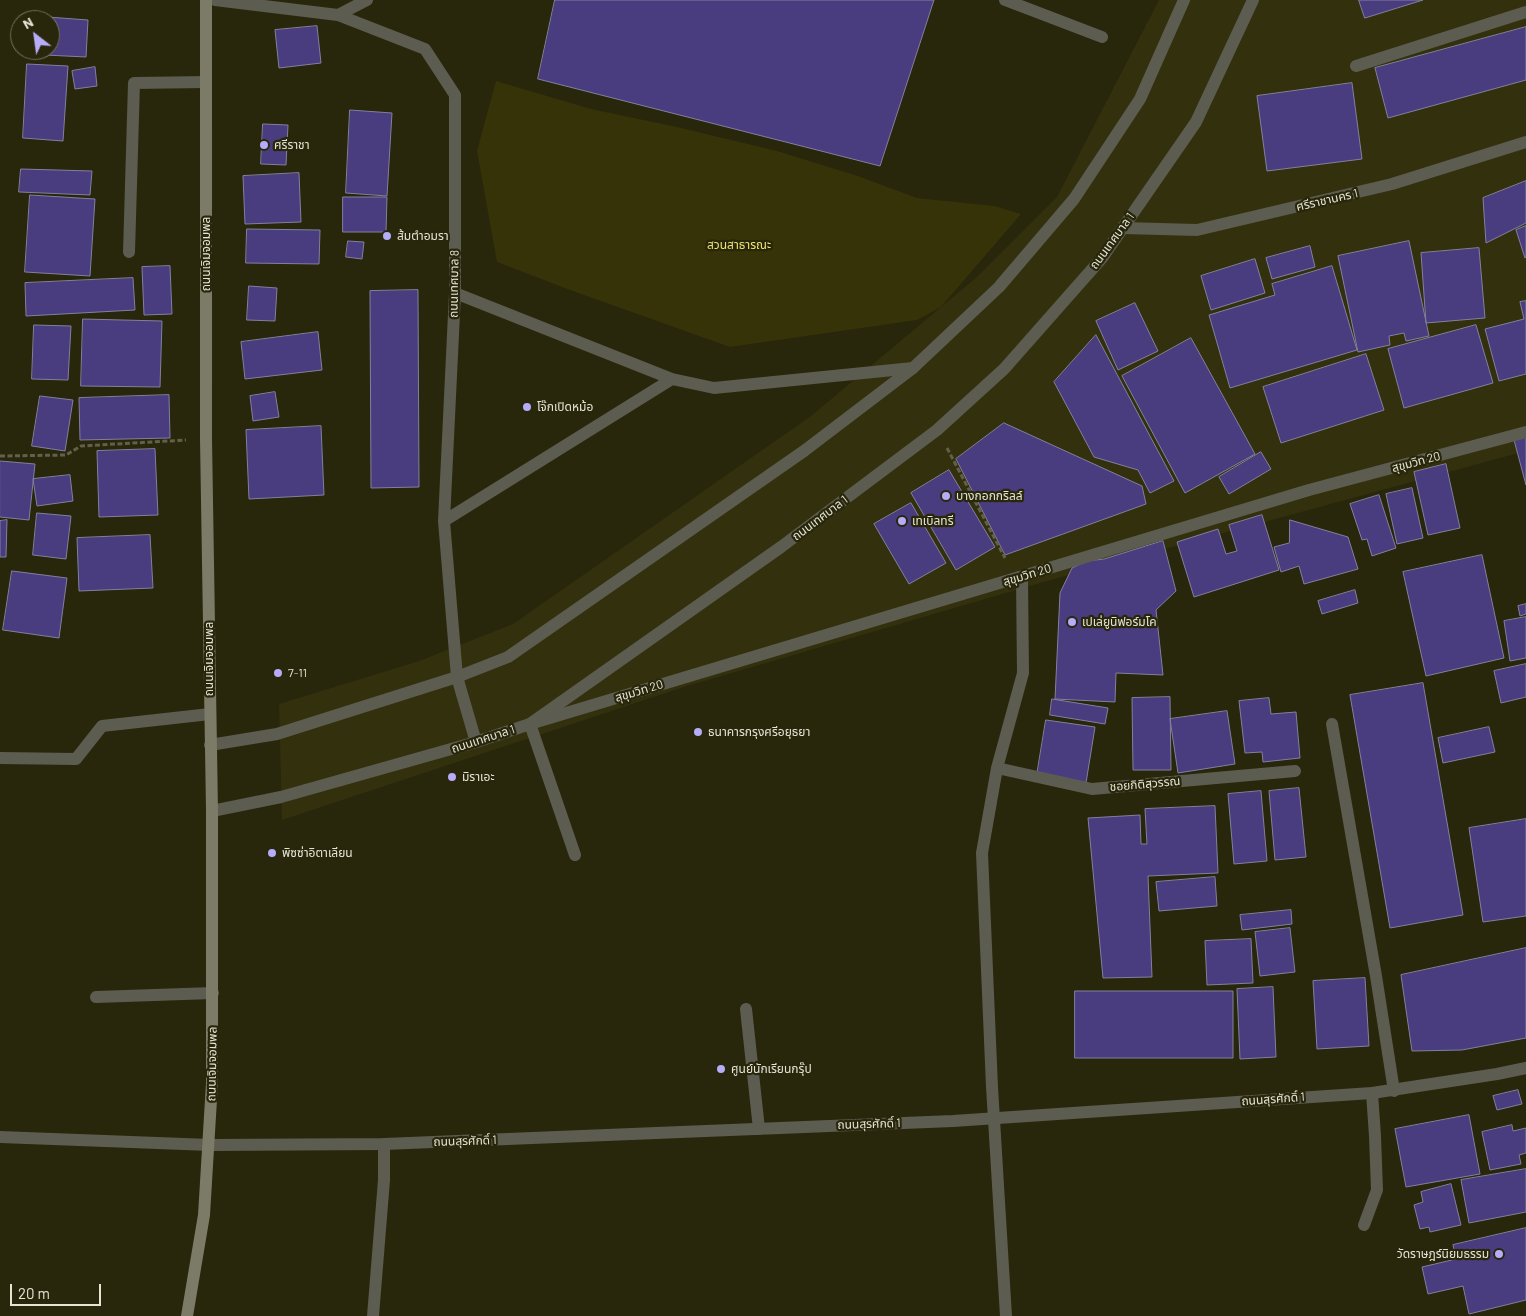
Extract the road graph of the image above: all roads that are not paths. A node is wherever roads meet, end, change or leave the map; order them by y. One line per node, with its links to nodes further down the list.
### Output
1 (206, 0): 11 (main road, ถนนเจิมจอมพล)
2 (214, 0): 8 (street, ถนนเทศบาล 8)
3 (367, 0): 8 (street)
4 (1005, 0): 9 (street)
5 (1184, 0): 16 (street)
6 (1253, 0): 13 (street, ถนนเทศบาล 1)
7 (1526, 12): 10 (street)
8 (338, 15): 15 (street, ถนนเทศบาล 8)
9 (1102, 37)
10 (1356, 66)
11 (206, 82): 14 (street); 22 (main road, ถนนเจิมจอมพล)
12 (1526, 142): 13 (street, ศรีราชานคร 1)
13 (1122, 228): 23 (street, ถนนเทศบาล 1)
14 (129, 252)
15 (455, 293): 17 (street); 19 (street, ถนนเทศบาล 8)
16 (912, 368): 17 (street); 21 (street)
17 (672, 379): 19 (street)
18 (1526, 432): 20 (street, สุขุมวิท 20)
19 (444, 521): 21 (street, ถนนเทศบาล 8)
20 (1019, 578): 23 (street, สุขุมวิท 20); 28 (street)
21 (456, 677): 25 (street, ถนนเทศบาล 8); 26 (street)
22 (210, 714): 26 (main road, ถนนเจิมจอมพล); 27 (street)
23 (530, 724): 25 (street, ถนนเทศบาล 1); 31 (street)
24 (1332, 724): 36 (street)
25 (476, 742): 30 (street, ถนนเทศบาล 1)
26 (210, 744): 30 (main road, ถนนเจิมจอมพล)
27 (0, 758)
28 (998, 768): 29 (street, ชอยกิติสุวรรณ); 38 (street)
29 (1295, 771)
30 (212, 811): 32 (main road, ถนนเจิมจอมพล)
31 (575, 855)
32 (212, 993): 33 (street); 42 (main road, ถนนเจิมจอมพล)
33 (96, 997)
34 (746, 1009): 39 (street)
35 (1526, 1068): 36 (street, ถนนสุรศักดิ์ 1)
36 (1394, 1091): 37 (street, ถนนสุรศักดิ์ 1)
37 (1372, 1093): 38 (street, ถนนสุรศักดิ์ 1); 43 (street)
38 (994, 1118): 39 (street, ถนนสุรศักดิ์ 1); 46 (street)
39 (759, 1129): 41 (street, ถนนสุรศักดิ์ 1)
40 (0, 1137): 42 (street, ถนนสุรศักดิ์ 1)
41 (384, 1144): 42 (street, ถนนสุรศักดิ์ 1); 45 (street)
42 (210, 1145): 44 (main road, ถนนเจิมจอมพล)
43 (1364, 1225)
44 (187, 1316)
45 (373, 1316)
46 (1006, 1316)

